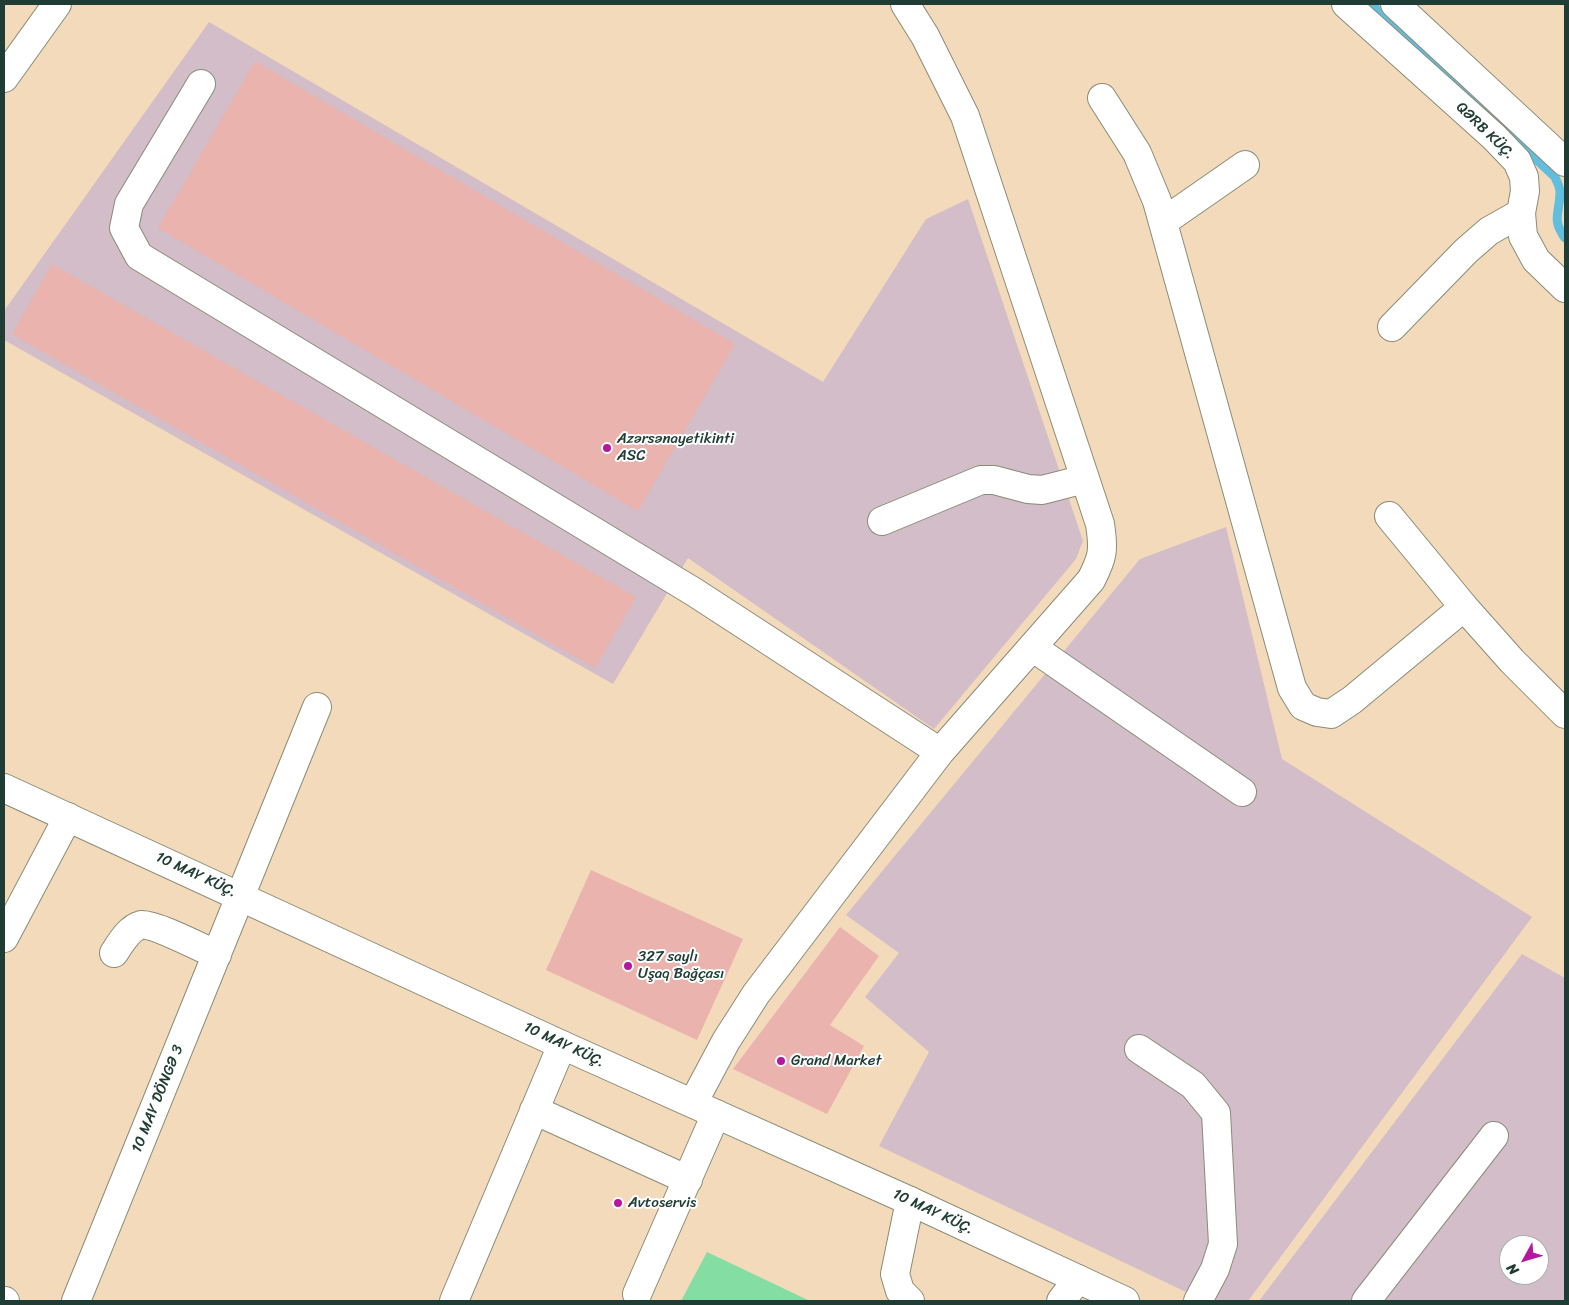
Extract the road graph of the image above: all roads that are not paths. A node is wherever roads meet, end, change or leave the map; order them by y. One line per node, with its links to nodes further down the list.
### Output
1 (57, 4): 5 (street)
2 (905, 4): 14 (street)
3 (1346, 4): 10 (street, QƏRB KÜÇ.)
4 (1395, 4): 8 (street, QƏRB KÜÇ.)
5 (4, 78)
6 (201, 84): 21 (street)
7 (1102, 98): 11 (street)
8 (1565, 162)
9 (1245, 165): 11 (street)
10 (1521, 213): 12 (street, QƏRB KÜÇ.); 13 (street)
11 (1163, 222): 17 (street)
12 (1565, 288)
13 (1392, 327)
14 (1085, 479): 16 (street); 18 (street)
15 (1389, 516): 17 (street)
16 (882, 521)
17 (1464, 607): 20 (street)
18 (1032, 648): 21 (street); 23 (street)
19 (317, 707): 25 (street, 10 MAY DÖNGƏ 3)
20 (1565, 714)
21 (940, 752): 31 (street)
22 (4, 788): 24 (street, 10 MAY KÜÇ.)
23 (1242, 792)
24 (68, 817): 25 (street, 10 MAY KÜÇ.); 26 (street)
25 (241, 896): 28 (street, 10 MAY DÖNGƏ 3); 29 (street, 10 MAY KÜÇ.)
26 (4, 938)
27 (114, 953): 28 (street)
28 (217, 955): 39 (street, 10 MAY DÖNGƏ 3)
29 (562, 1045): 31 (street, 10 MAY KÜÇ.); 32 (street)
30 (1139, 1049): 43 (street)
31 (705, 1109): 34 (street); 35 (street, 10 MAY KÜÇ.)
32 (534, 1110): 34 (street); 40 (street)
33 (1494, 1136): 44 (street)
34 (688, 1180): 37 (street)
35 (910, 1201): 36 (street, 10 MAY KÜÇ.); 41 (street)
36 (1078, 1279): 38 (street, 10 MAY KÜÇ.); 42 (street)
37 (637, 1294)
38 (1120, 1300)
39 (76, 1301)
40 (454, 1301)
41 (910, 1301)
42 (1060, 1301)
43 (1198, 1301)
44 (1366, 1301)

